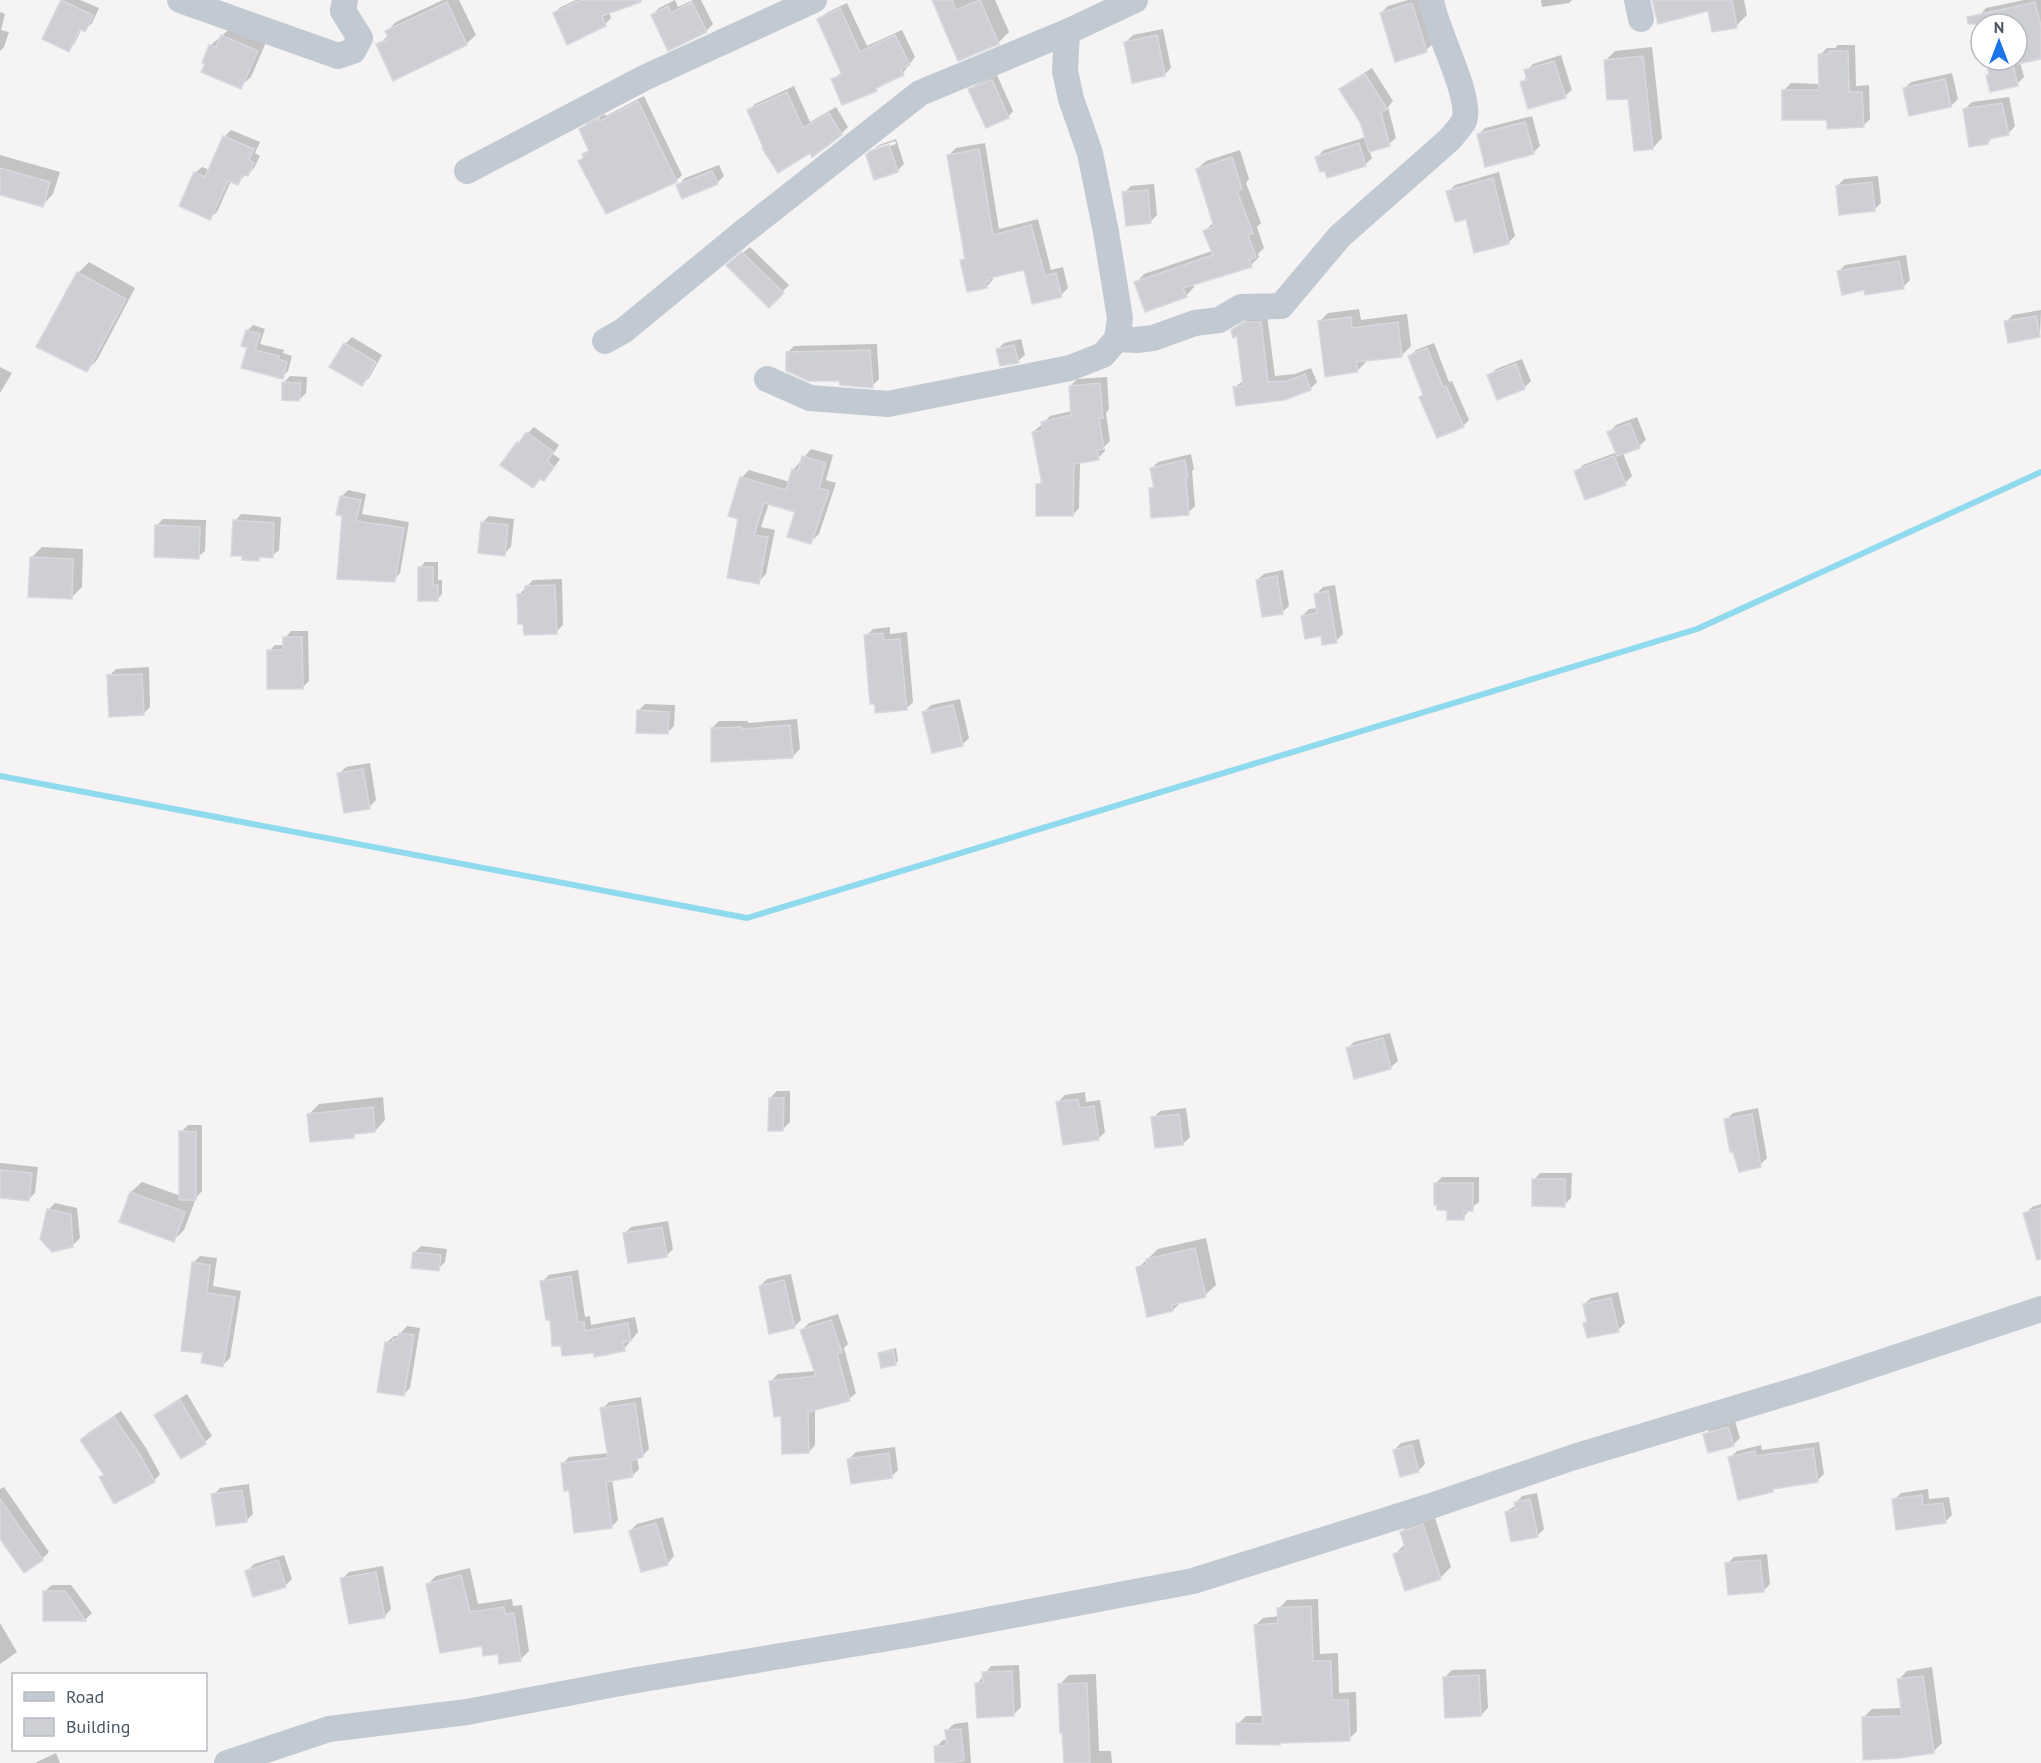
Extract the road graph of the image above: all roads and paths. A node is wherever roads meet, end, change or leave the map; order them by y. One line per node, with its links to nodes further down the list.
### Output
1 (180, 0): 2 (street)
2 (345, 0)
3 (814, 0): 7 (street)
4 (1135, 0): 6 (street)
5 (1431, 0): 8 (street)
6 (1067, 32): 8 (street); 9 (street)
7 (467, 171)
8 (1117, 339): 10 (street)
9 (605, 341)
10 (767, 379)
11 (2041, 1309): 12 (street)
12 (227, 1763)

